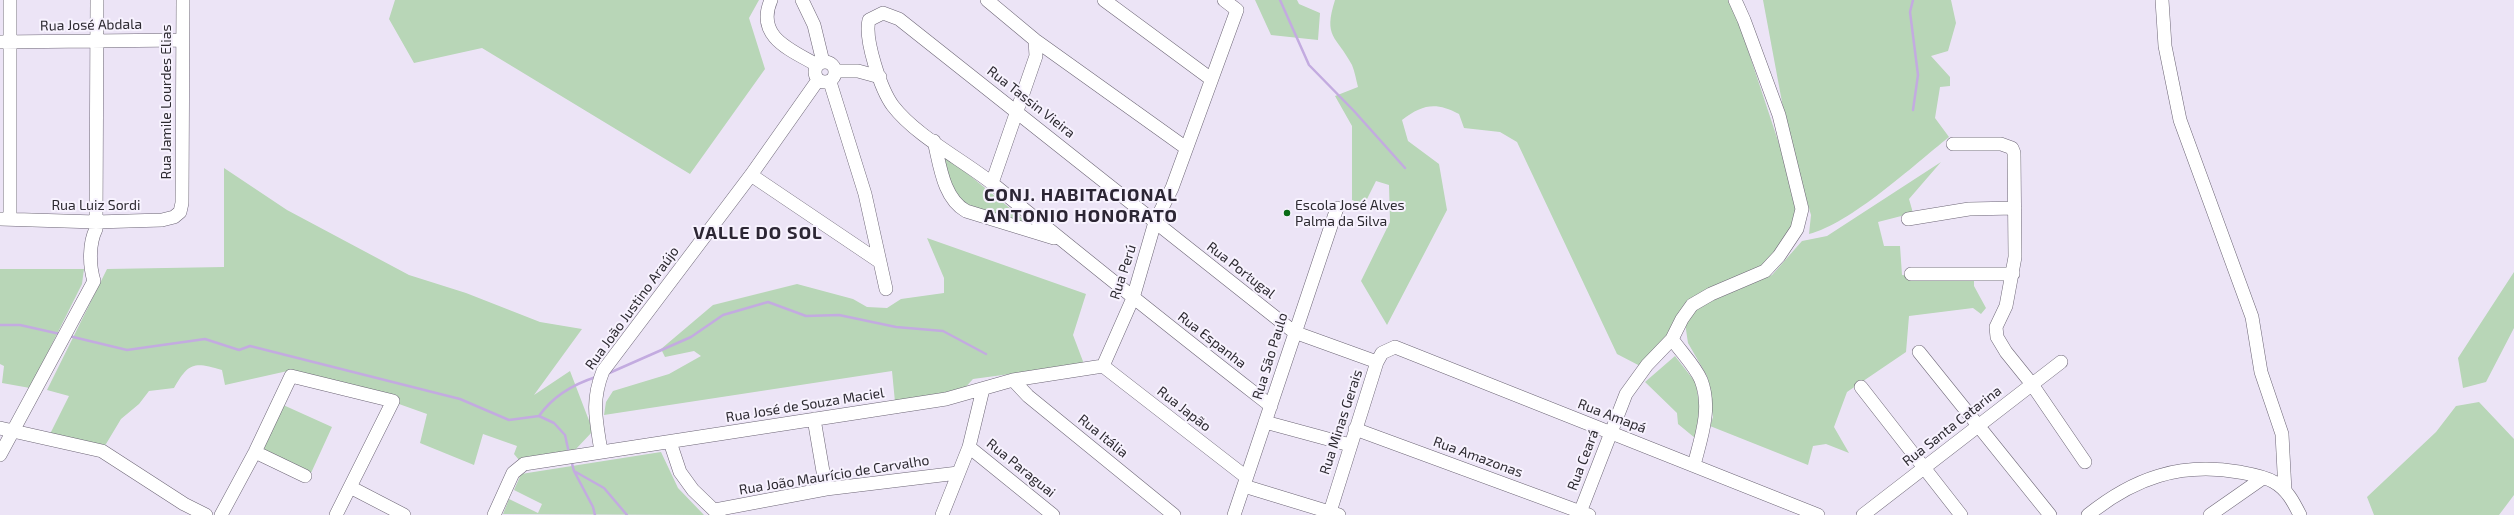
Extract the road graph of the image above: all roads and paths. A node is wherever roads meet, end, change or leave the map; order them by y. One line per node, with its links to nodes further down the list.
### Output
1 (10, 0): 15 (street)
2 (97, 0): 16 (street)
3 (183, 0): 13 (street, Rua Jamile Lourdes Elias)
4 (771, 0): 17 (street)
5 (802, 0): 17 (street)
6 (987, 0): 14 (street)
7 (1104, 0): 20 (street)
8 (1224, 0): 11 (street)
9 (1735, 0): 41 (street, Rua Ceará)
10 (2162, 0): 74 (street)
11 (1236, 5): 20 (street, Rua Perú)
12 (883, 13): 18 (street, Rua Espanha); 21 (street, Rua Tassin Vieira)
13 (182, 40): 16 (street, Rua José Abdala); 27 (street, Rua Jamile Lourdes Elias)
14 (1035, 40): 21 (street); 24 (street)
15 (5, 42): 16 (street, Rua José Abdala); 30 (street)
16 (97, 42): 33 (street)
17 (820, 64): 19 (street); 19 (street)
18 (880, 77): 19 (street); 22 (street, Rua Espanha)
19 (828, 78): 25 (street, Rua João Justino Araújo); 35 (street)
20 (1211, 79): 24 (street, Rua Perú)
21 (1017, 111): 26 (street); 32 (street, Rua Tassin Vieira)
22 (934, 141): 26 (street, Rua Espanha); 34 (street)
23 (1953, 144): 29 (street)
24 (1186, 148): 32 (street, Rua Perú)
25 (751, 175): 35 (street); 62 (street, Rua João Justino Araújo)
26 (992, 183): 34 (street, Rua Espanha)
27 (182, 203): 33 (street, Rua Luiz Sordi)
28 (1337, 208): 40 (street, Rua São Paulo)
29 (2015, 208): 31 (street); 37 (street)
30 (5, 219): 33 (street, Rua Luiz Sordi)
31 (1908, 219)
32 (1155, 222): 39 (street, Rua Perú); 40 (street, Rua Portugal)
33 (96, 225): 57 (street)
34 (1059, 240): 39 (street, Rua Espanha)
35 (880, 262): 38 (street)
36 (1911, 274): 37 (street)
37 (2013, 274): 48 (street)
38 (886, 289)
39 (1133, 298): 46 (street, Rua Perú); 51 (street, Rua Espanha)
40 (1294, 332): 44 (street, Rua Portugal); 51 (street, Rua São Paulo)
41 (1672, 339): 58 (street, Rua Ceará); 66 (street)
42 (1395, 347): 44 (street, Rua Minas Gerais); 58 (street, Rua Amapá)
43 (1919, 352): 54 (street)
44 (1377, 362): 56 (street, Rua Minas Gerais)
45 (2061, 362): 48 (street, Rua Santa Catarina)
46 (1103, 366): 47 (street, Rua José de Souza Maciel); 71 (street, Rua Japão)
47 (1013, 380): 50 (street, Rua José de Souza Maciel); 85 (street, Rua Itália)
48 (2031, 383): 54 (street, Rua Santa Catarina); 65 (street)
49 (1861, 387): 67 (street)
50 (983, 389): 52 (street, Rua José de Souza Maciel); 61 (street)
51 (1271, 406): 53 (street, Rua São Paulo)
52 (814, 419): 59 (street, Rua José de Souza Maciel); 73 (street)
53 (1265, 422): 60 (street); 71 (street, Rua São Paulo)
54 (1977, 426): 67 (street, Rua Santa Catarina); 90 (street)
55 (0, 428): 57 (street)
56 (1355, 429): 60 (street, Rua Minas Gerais); 77 (street, Rua Amazonas)
57 (13, 432): 64 (street); 78 (street)
58 (1610, 433): 66 (street, Rua Amapá); 77 (street, Rua Ceará)
59 (670, 442): 62 (street, Rua José de Souza Maciel); 75 (street)
60 (1350, 445): 76 (street, Rua Minas Gerais)
61 (969, 446): 68 (street); 84 (street, Rua Paraguai)
62 (601, 451): 82 (street, Rua José de Souza Maciel)
63 (254, 452): 69 (street); 72 (street); 79 (street)
64 (0, 455)
65 (2085, 462)
66 (1694, 465): 87 (street, Rua Amapá)
67 (1925, 466): 88 (street, Rua Santa Catarina); 89 (street)
68 (958, 473): 73 (street, Rua João Maurício de Carvalho); 83 (street)
69 (305, 476)
70 (2263, 478): 74 (street); 91 (street); 92 (street)
71 (1245, 481): 76 (street, Rua Japão); 86 (street, Rua São Paulo)
72 (350, 487): 80 (street); 81 (street)
73 (826, 489): 75 (street, Rua João Maurício de Carvalho)
74 (2285, 491): 93 (street)
75 (717, 512)
76 (1332, 514)
77 (1583, 514)
78 (206, 515)
79 (221, 515)
80 (336, 515)
81 (404, 515)
82 (494, 515)
83 (942, 515)
84 (1053, 515)
85 (1174, 515)
86 (1234, 515)
87 (1818, 515)
88 (1863, 515)
89 (1961, 515)
90 (2050, 515)
91 (2088, 515)
92 (2210, 515)
93 (2300, 515)

